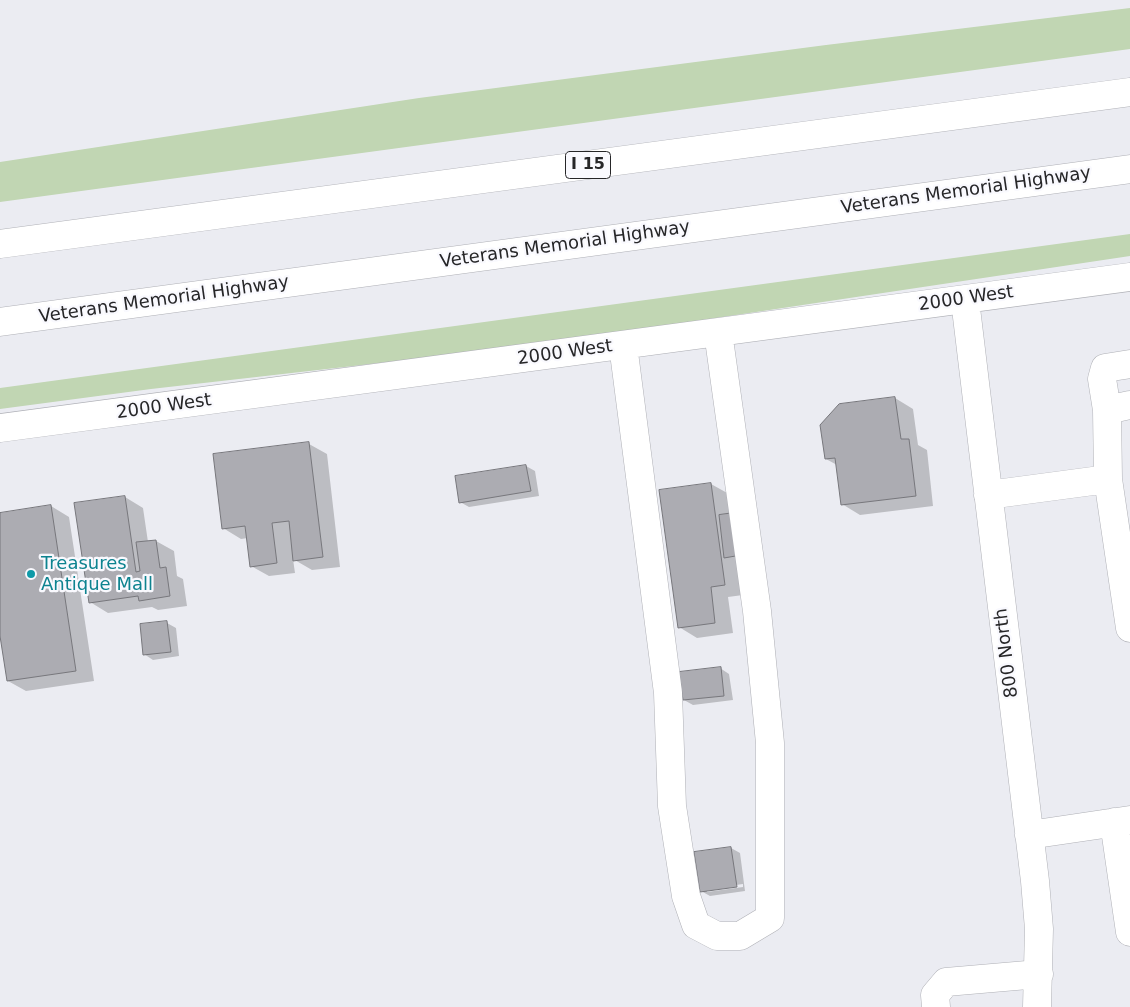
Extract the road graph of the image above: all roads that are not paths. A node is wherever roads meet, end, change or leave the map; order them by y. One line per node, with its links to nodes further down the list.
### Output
1 (1130, 92): 3 (main road, I 15)
2 (1130, 169): 6 (main road, Veterans Memorial Highway)
3 (0, 244)
4 (1130, 277): 5 (main road, 2000 West)
5 (965, 300): 7 (main road, 2000 West); 13 (main road, 800 North)
6 (0, 322)
7 (718, 332): 8 (main road, 2000 West); 8 (main road)
8 (623, 345): 11 (main road, 2000 West)
9 (1130, 364): 10 (main road)
10 (1119, 408): 12 (main road)
11 (0, 428)
12 (1108, 480): 13 (main road); 14 (main road)
13 (988, 495): 16 (main road, 800 North)
14 (1130, 628)
15 (1122, 821): 16 (main road); 17 (main road)
16 (1029, 834): 18 (main road, 800 North)
17 (1130, 932)
18 (1039, 974): 19 (main road); 20 (main road, 800 North)
19 (936, 1007)
20 (1037, 1007)

